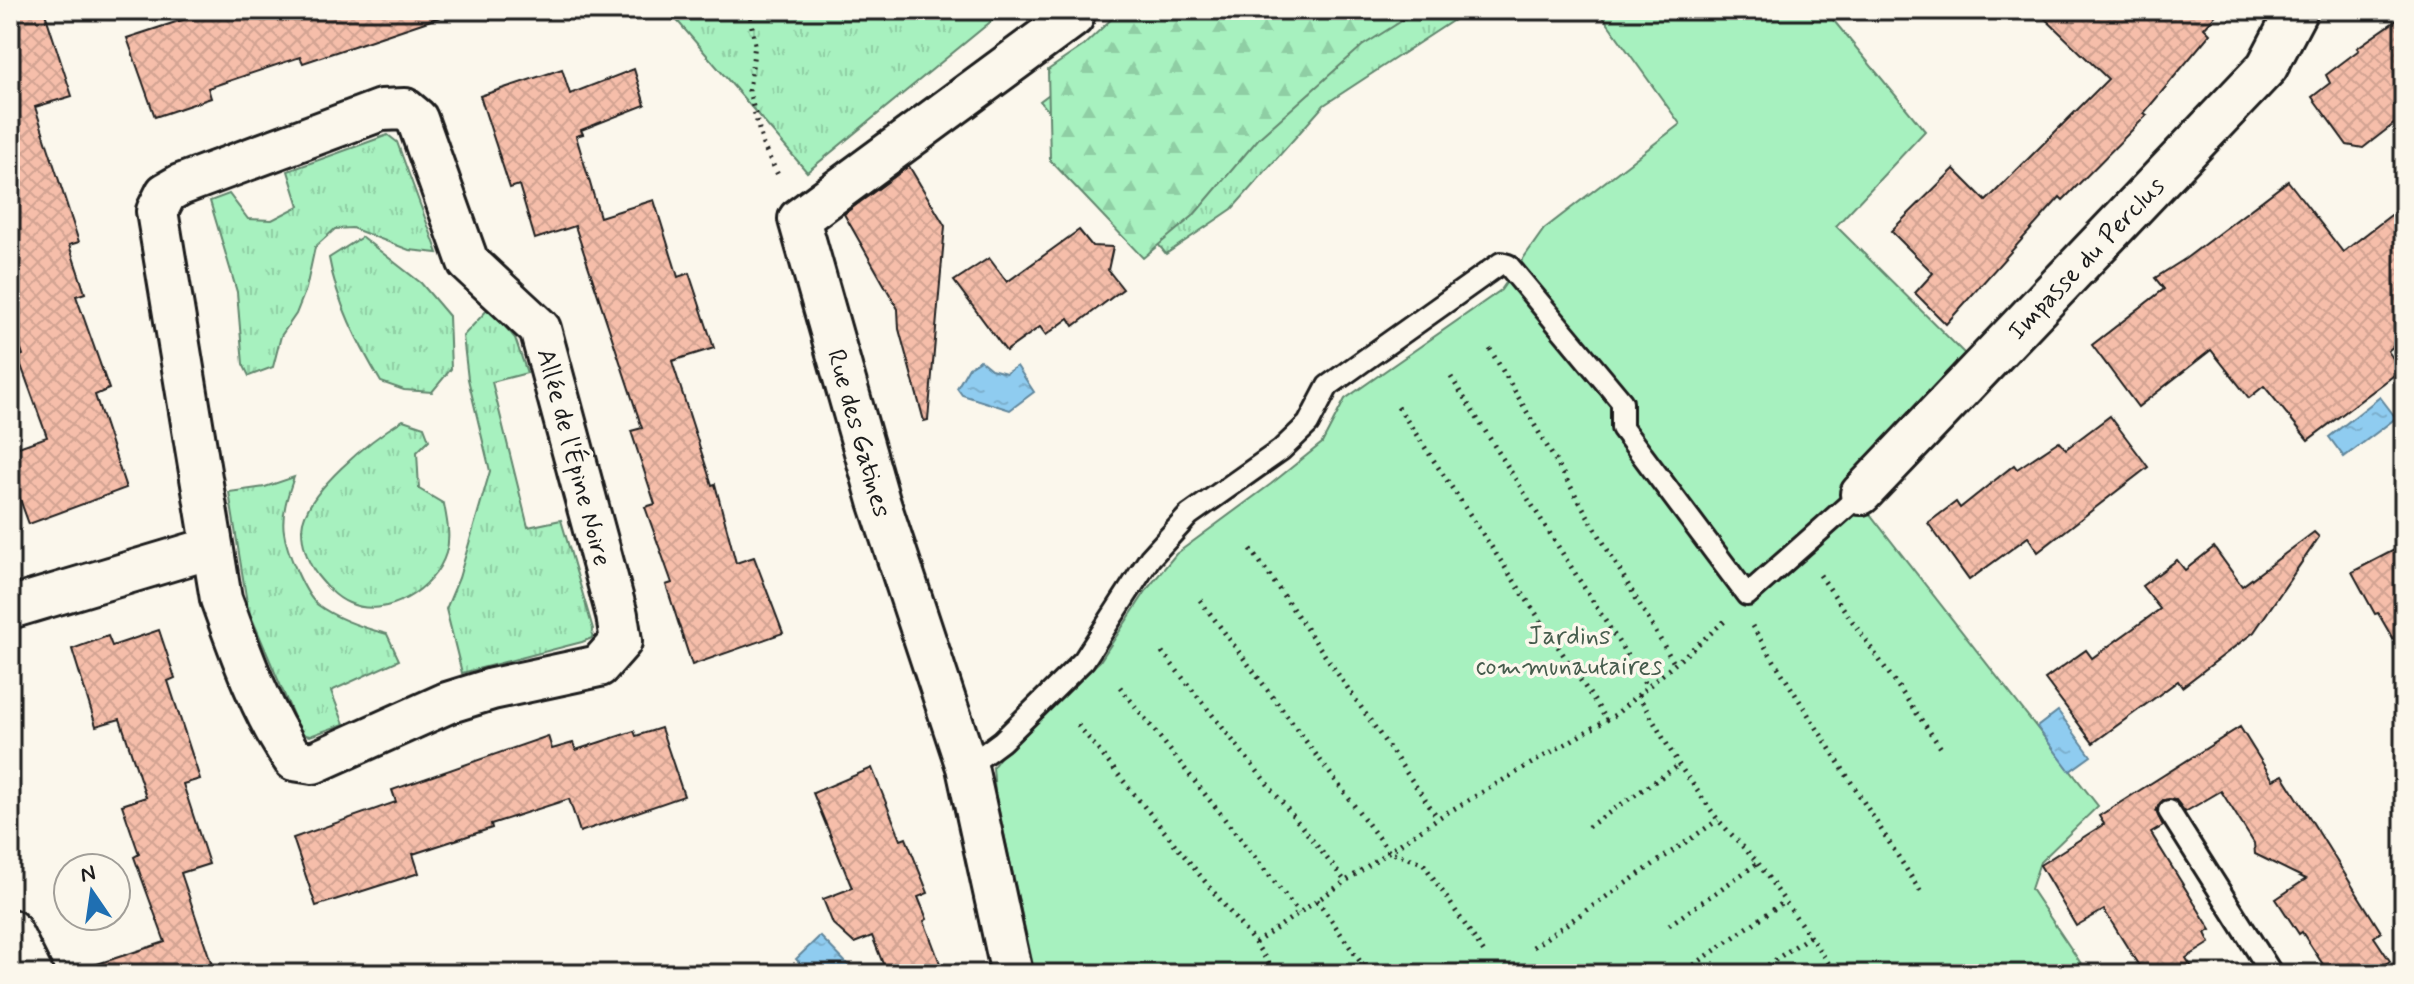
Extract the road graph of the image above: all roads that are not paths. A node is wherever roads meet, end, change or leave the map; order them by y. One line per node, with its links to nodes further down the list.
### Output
1 (2297, 10): 3 (street, Impasse du Perclus)
2 (1073, 17): 6 (street, Rue des Gatines)
3 (1861, 494): 6 (lane)
4 (211, 548): 4 (street, Allée de l'Épine Noire); 5 (street)
5 (10, 608)
6 (967, 767): 10 (street, Rue des Gatines)
7 (2169, 811): 11 (lane)
8 (10, 930): 9 (street)
9 (32, 974)
10 (1012, 974)
11 (2272, 974)

